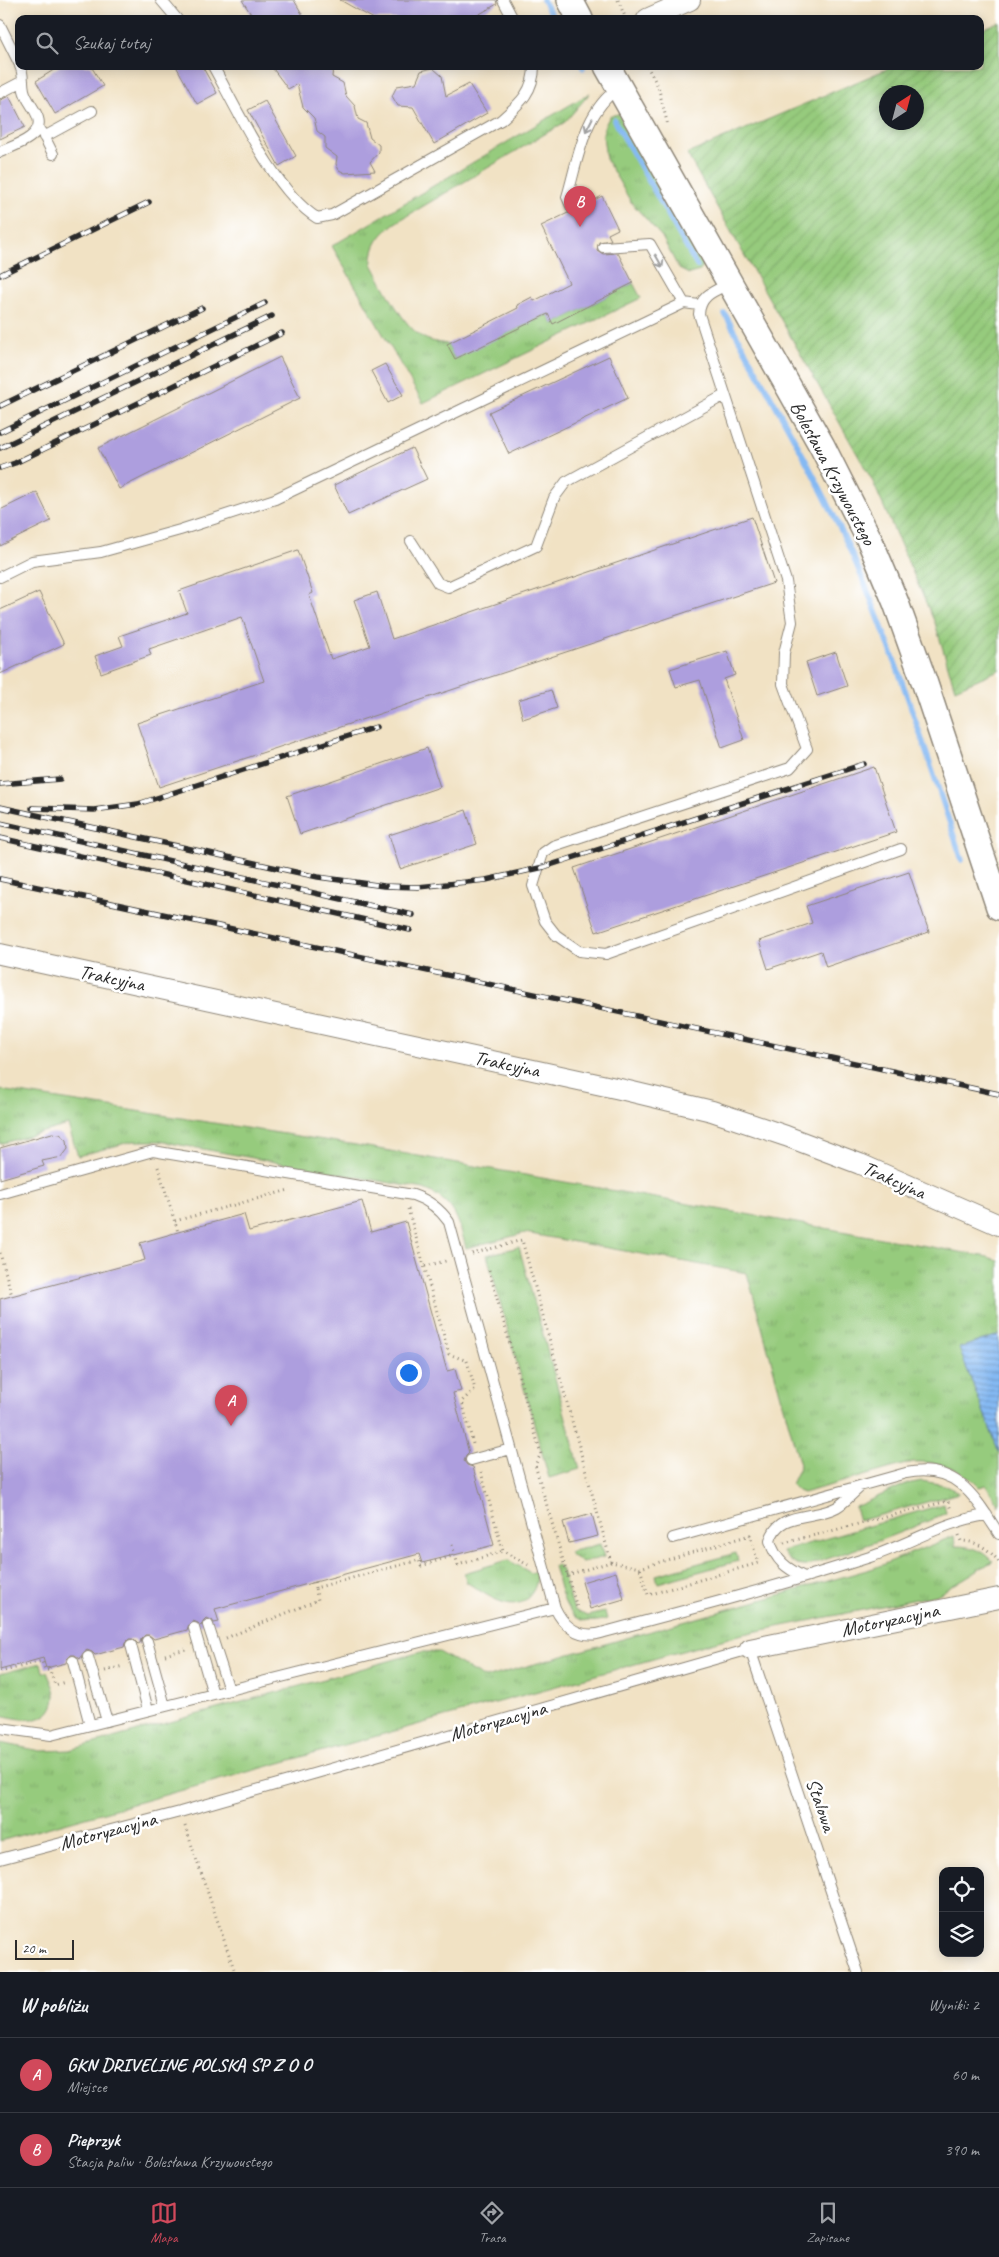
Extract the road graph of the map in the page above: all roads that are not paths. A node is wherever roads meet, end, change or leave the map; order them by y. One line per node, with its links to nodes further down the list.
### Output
1 (161, 0): 5 (lane)
2 (503, 0): 6 (lane)
3 (570, 0): 7 (street)
4 (690, 0): 8 (street)
5 (174, 15)
6 (511, 15)
7 (578, 15)
8 (656, 15)
9 (0, 25): 10 (lane)
10 (15, 55)
11 (21, 70): 15 (lane)
12 (215, 70): 13 (lane)
13 (534, 70)
14 (609, 70): 16 (street, Bolesława Krzywoustego)
15 (24, 81): 17 (lane); 19 (lane)
16 (619, 88): 23 (lane, one-way to 23); 25 (street, Bolesława Krzywoustego)
17 (0, 93)
18 (92, 111): 20 (lane)
19 (39, 127): 20 (lane); 21 (lane)
20 (44, 137): 22 (lane)
21 (0, 152)
22 (53, 154)
23 (572, 208)
24 (603, 247): 26 (lane, one-way to 26)
25 (728, 284): 27 (lane); 32 (street, Bolesława Krzywoustego)
26 (684, 303): 27 (lane); 30 (lane)
27 (699, 305): 28 (lane)
28 (725, 395): 29 (lane); 31 (lane)
29 (411, 541)
30 (0, 577)
31 (901, 849)
32 (999, 907)
33 (0, 954): 35 (street, Trakcyjna)
34 (0, 1194): 36 (lane)
35 (999, 1225)
36 (511, 1449): 37 (lane); 44 (lane)
37 (471, 1460)
38 (860, 1487): 39 (lane); 41 (lane); 42 (lane)
39 (987, 1515): 40 (lane); 42 (lane)
40 (999, 1534)
41 (673, 1538)
42 (804, 1577): 44 (lane)
43 (999, 1598): 49 (street, Motoryzacyjna)
44 (555, 1608): 52 (lane)
45 (208, 1624): 52 (lane)
46 (194, 1628): 53 (lane)
47 (147, 1641): 54 (lane)
48 (131, 1646): 55 (lane)
49 (750, 1649): 59 (lane, Motoryzacyjna); 60 (lane, Stalowa)
50 (88, 1657): 56 (lane)
51 (73, 1661): 57 (lane)
52 (229, 1690): 53 (lane)
53 (213, 1694): 54 (lane)
54 (165, 1706): 55 (lane)
55 (148, 1710): 56 (lane)
56 (107, 1721): 57 (lane)
57 (90, 1725): 58 (lane)
58 (0, 1728)
59 (0, 1860)
60 (858, 1972)

